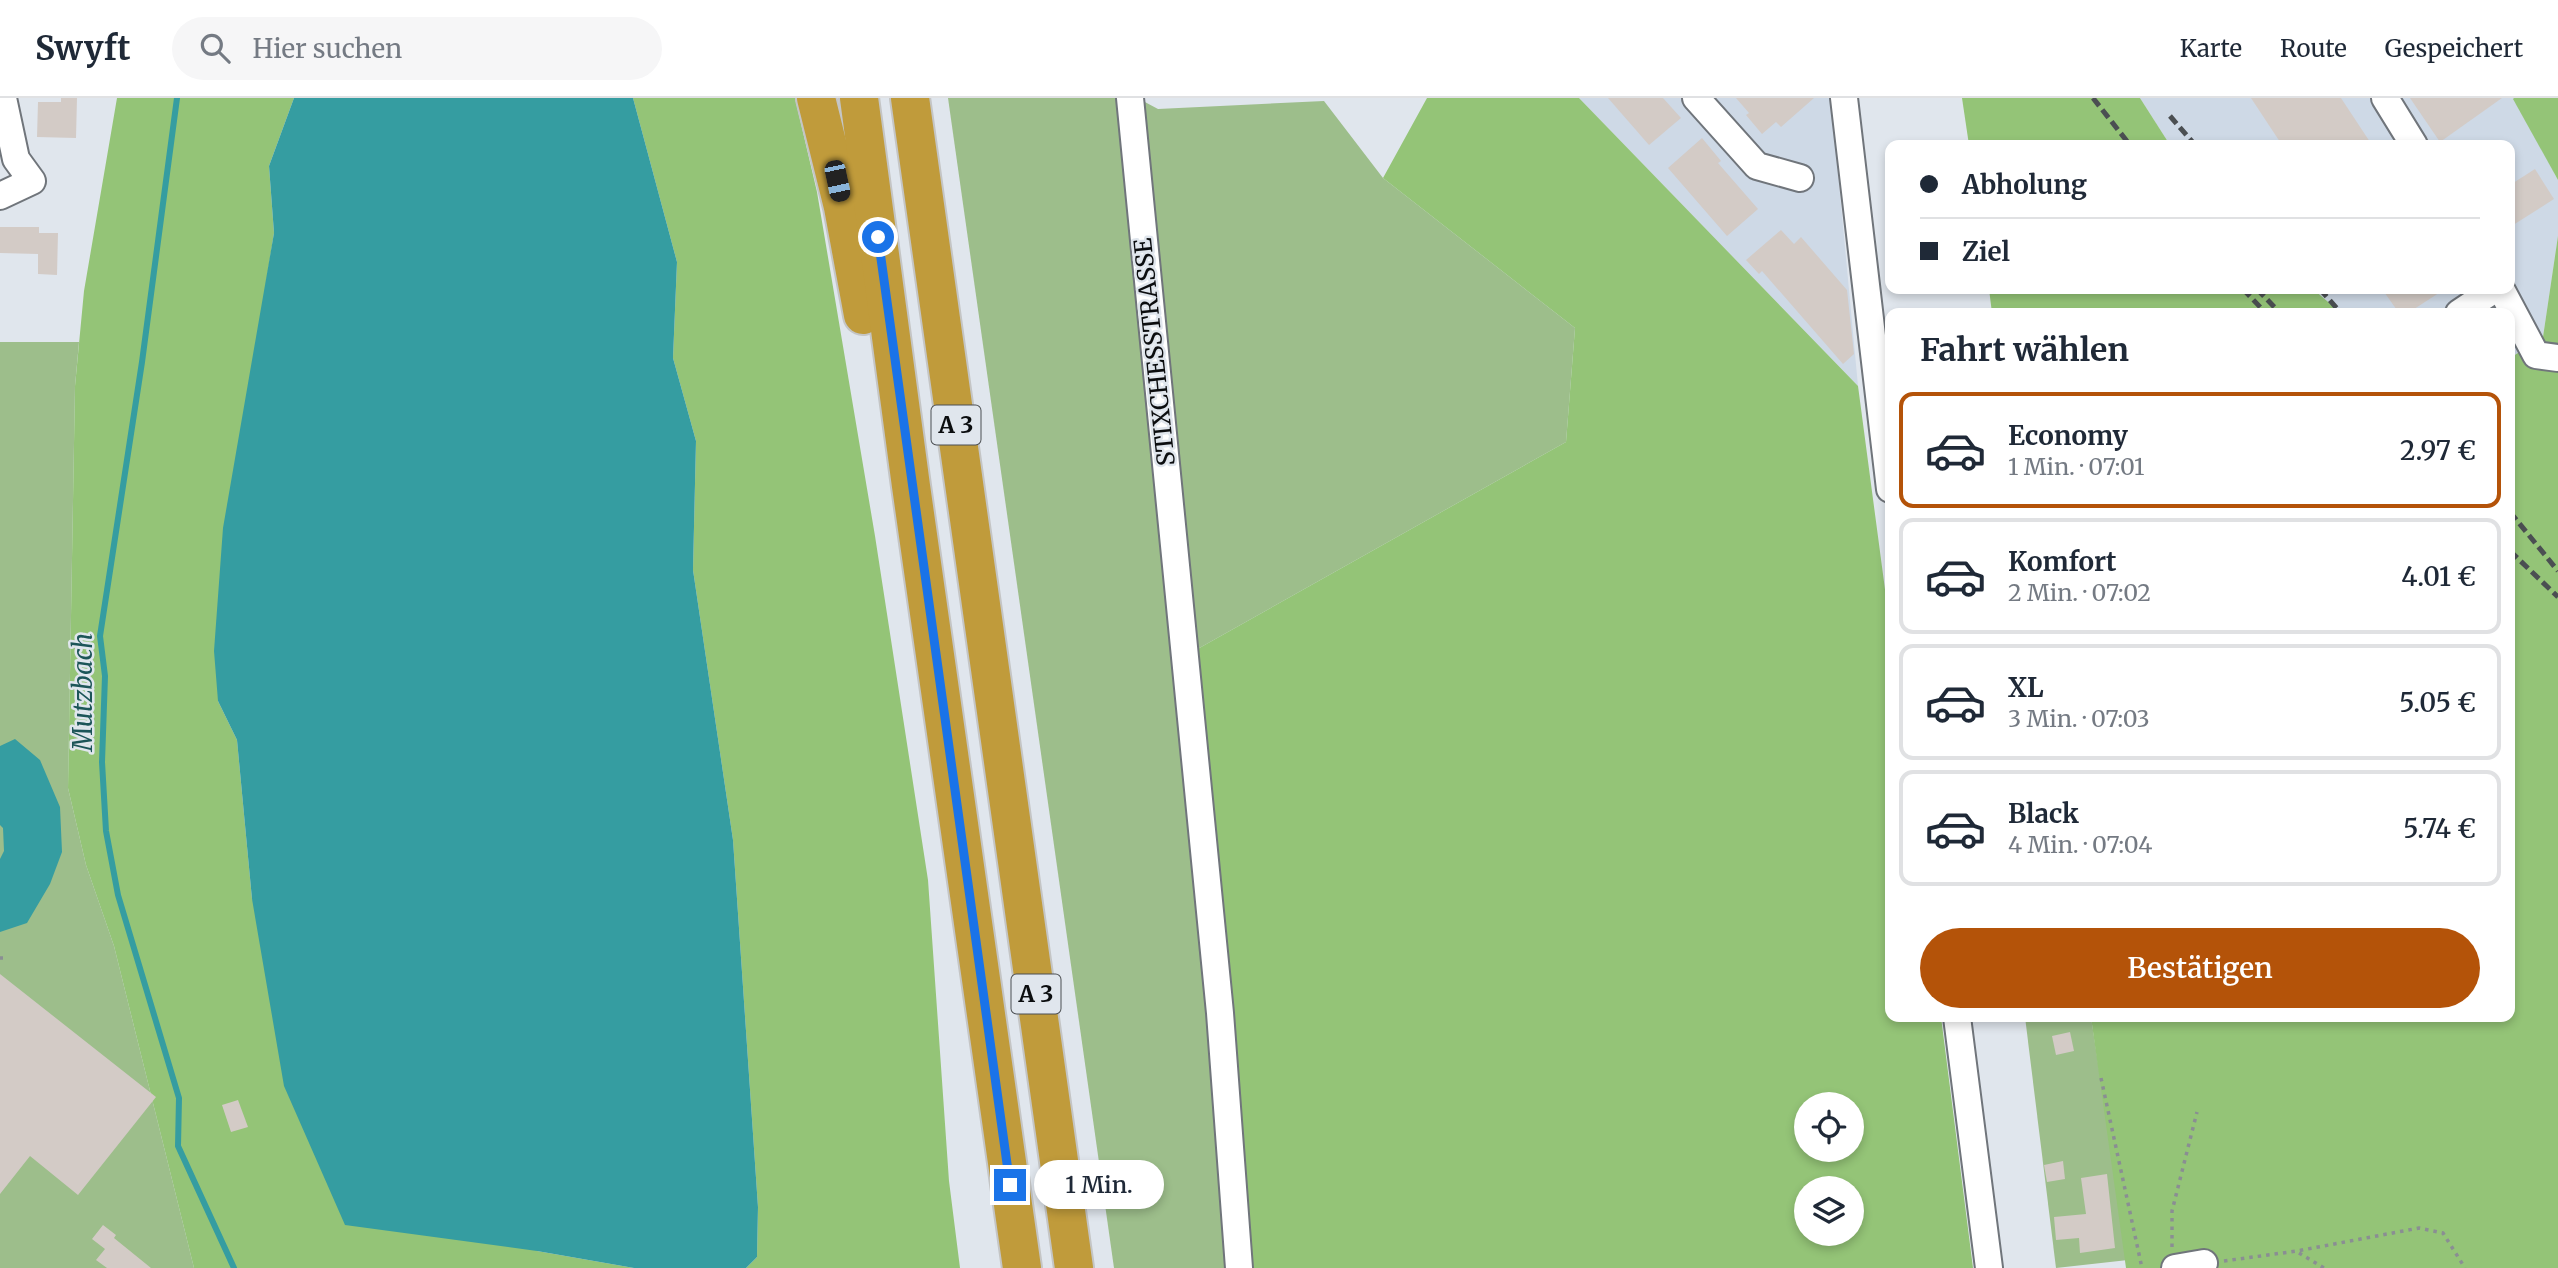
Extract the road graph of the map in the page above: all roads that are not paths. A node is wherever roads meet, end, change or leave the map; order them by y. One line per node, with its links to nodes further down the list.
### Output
1 (4, 98): 11 (street)
2 (816, 98): 17 (highway)
3 (859, 98): 17 (highway, A 3)
4 (1130, 98): 23 (street, STIXCHESSTRASSE)
5 (1696, 98): 10 (street)
6 (1844, 98): 16 (street)
7 (2385, 98): 9 (street)
8 (915, 108): 22 (highway, A 3)
9 (2411, 140)
10 (1800, 178)
11 (0, 196)
12 (2488, 294): 13 (street)
13 (2466, 308)
14 (2515, 315): 15 (street)
15 (2558, 358)
16 (1885, 446)
17 (911, 486): 21 (highway, A 3)
18 (1958, 1022): 24 (street)
19 (2174, 1262): 20 (street)
20 (2204, 1264)
21 (1022, 1268)
22 (1074, 1268)
23 (1239, 1268)
24 (1989, 1268)

